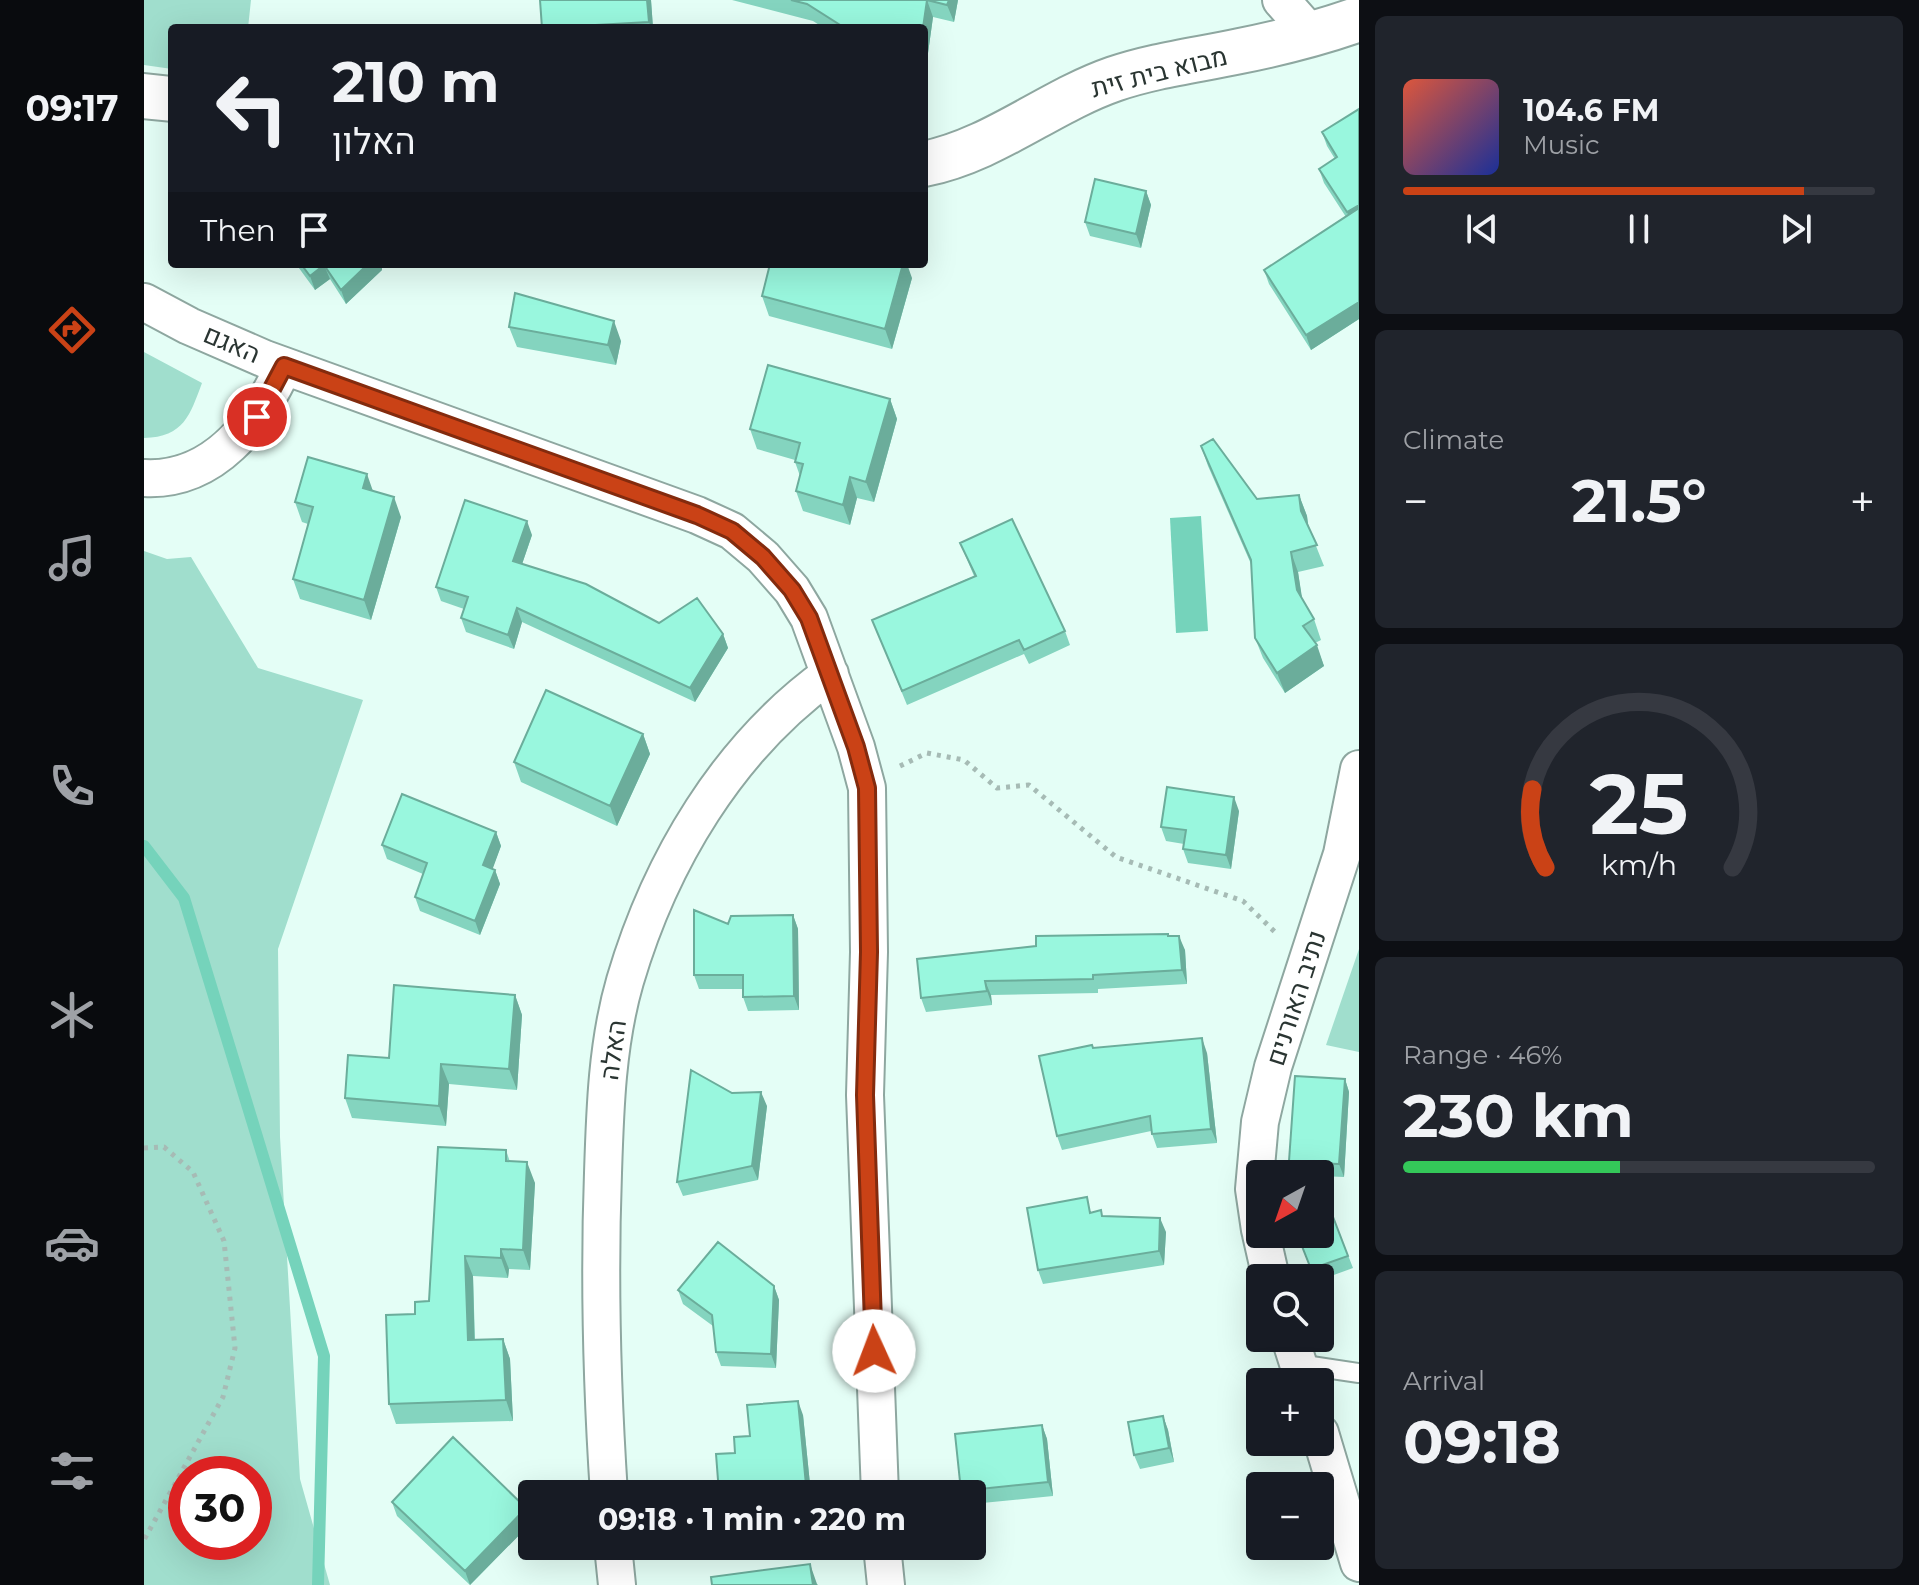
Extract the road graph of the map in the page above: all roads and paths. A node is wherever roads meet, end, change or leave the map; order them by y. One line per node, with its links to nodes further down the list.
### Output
1 (1281, 0): 3 (street)
2 (1359, 19): 3 (street, מבוא בית זית)
3 (1311, 34): 6 (street, מבוא בית זית)
4 (144, 96): 5 (street)
5 (168, 99)
6 (928, 163)
7 (144, 302): 8 (street, האגם)
8 (284, 366): 9 (street); 10 (street, האגם)
9 (144, 478)
10 (830, 674): 12 (street, האגם); 19 (street, האלה)
11 (1359, 769): 13 (street, נתיב האורנים)
12 (867, 788): 13 (path); 20 (street, האגם)
13 (1312, 948): 15 (street, נתיב האורנים)
14 (144, 1148): 21 (path)
15 (1257, 1160)
16 (1297, 1361): 17 (lane)
17 (1359, 1373)
18 (1327, 1456): 24 (street)
19 (608, 1480)
20 (879, 1480)
21 (144, 1540)
22 (614, 1560): 25 (street)
23 (883, 1560): 26 (street)
24 (1359, 1563)
25 (617, 1585)
26 (886, 1585)

